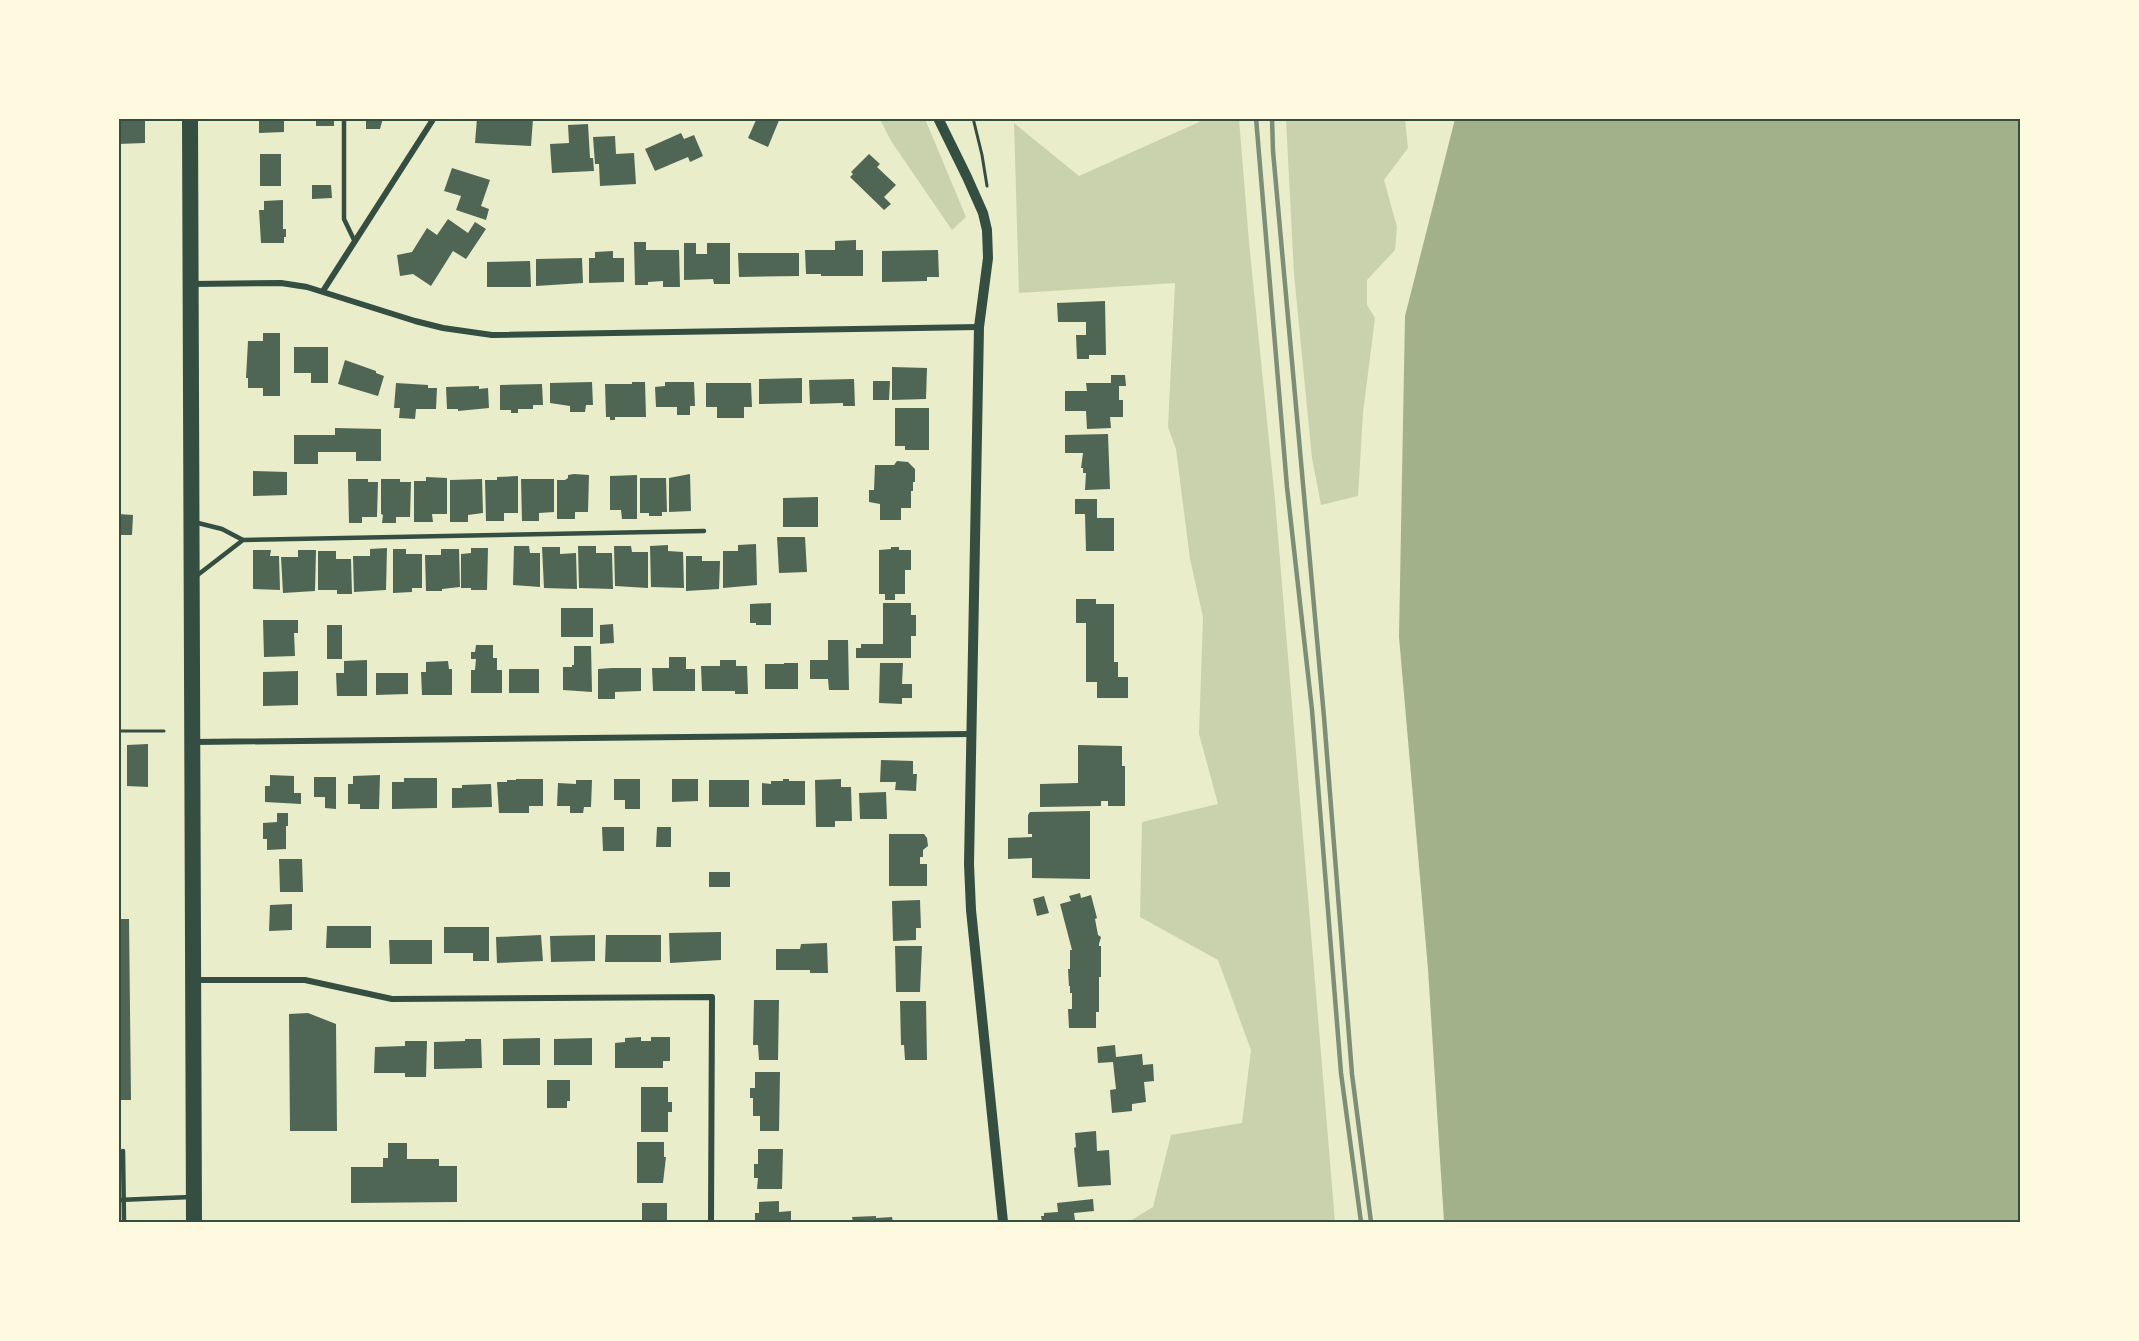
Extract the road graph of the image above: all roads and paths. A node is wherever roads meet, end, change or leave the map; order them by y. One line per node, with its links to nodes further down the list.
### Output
1 (190, 118): 8 (highway)
2 (344, 118): 7 (lane)
3 (434, 118): 7 (street)
4 (938, 118): 10 (street)
5 (973, 118): 6 (path)
6 (988, 188)
7 (355, 242): 9 (street)
8 (191, 284): 9 (street); 11 (highway)
9 (323, 291): 10 (street)
10 (979, 327): 17 (street)
11 (192, 521): 13 (lane); 14 (highway)
12 (704, 531): 13 (lane)
13 (243, 540): 14 (lane)
14 (192, 579): 18 (highway)
15 (118, 731): 16 (path)
16 (164, 731)
17 (971, 734): 18 (street); 26 (street)
18 (192, 742): 19 (highway)
19 (193, 980): 21 (highway); 25 (street)
20 (123, 1151): 22 (lane)
21 (194, 1197): 22 (lane); 24 (highway)
22 (121, 1200): 23 (lane)
23 (124, 1222)
24 (194, 1222)
25 (711, 1222)
26 (1003, 1222)

